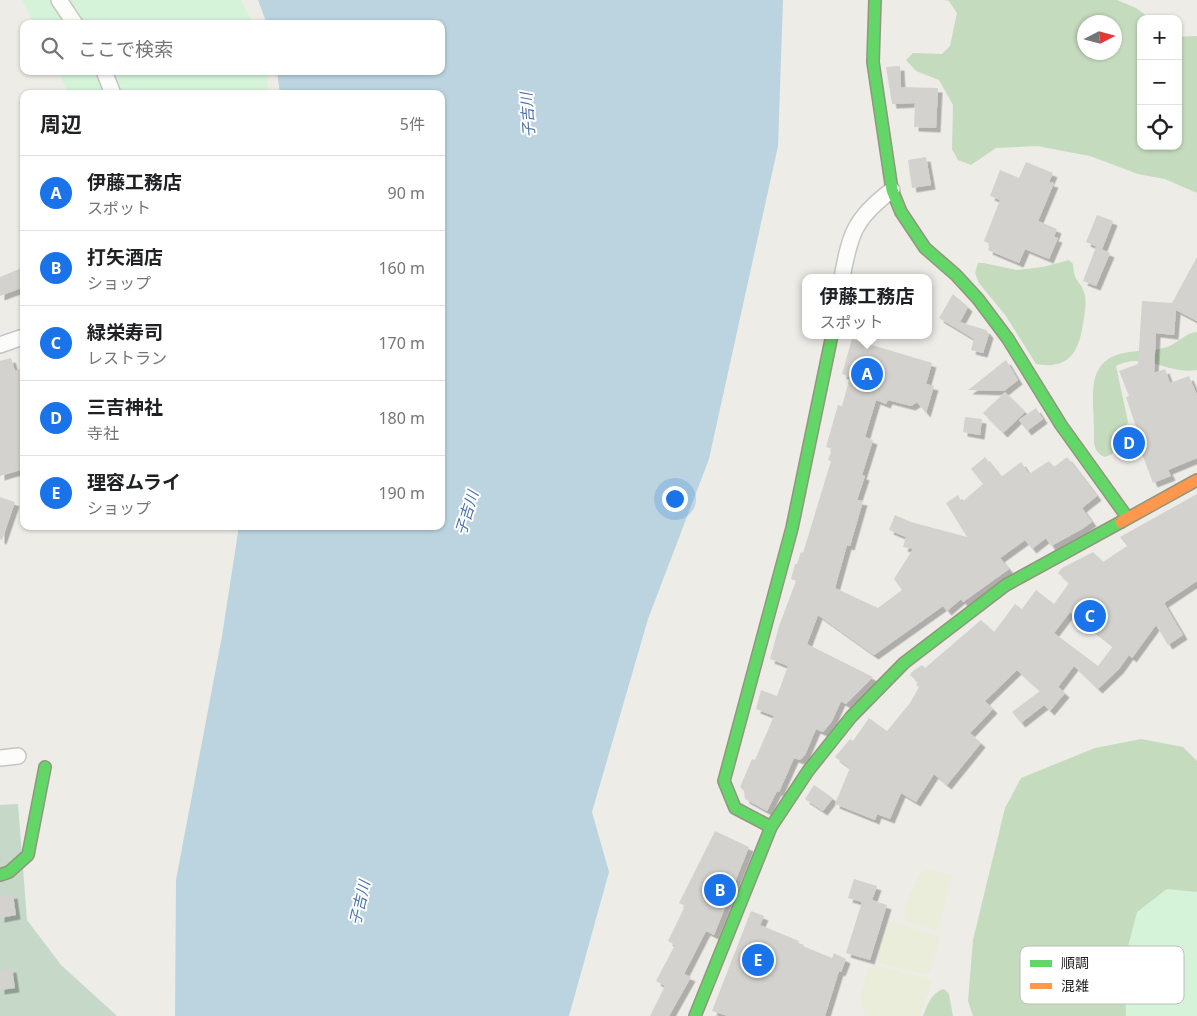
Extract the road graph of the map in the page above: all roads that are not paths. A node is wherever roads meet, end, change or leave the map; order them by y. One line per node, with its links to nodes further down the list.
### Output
1 (59, 0): 3 (street)
2 (875, 0): 6 (street)
3 (72, 20)
4 (106, 75): 5 (street)
5 (111, 90)
6 (892, 190): 7 (street); 12 (street)
7 (843, 274)
8 (20, 338): 10 (street)
9 (831, 339): 16 (street)
10 (0, 345)
11 (1197, 480): 12 (street)
12 (1127, 517): 16 (street)
13 (18, 756): 14 (street)
14 (0, 758)
15 (44, 767): 17 (street)
16 (771, 826): 18 (street)
17 (0, 875)
18 (695, 1016)

